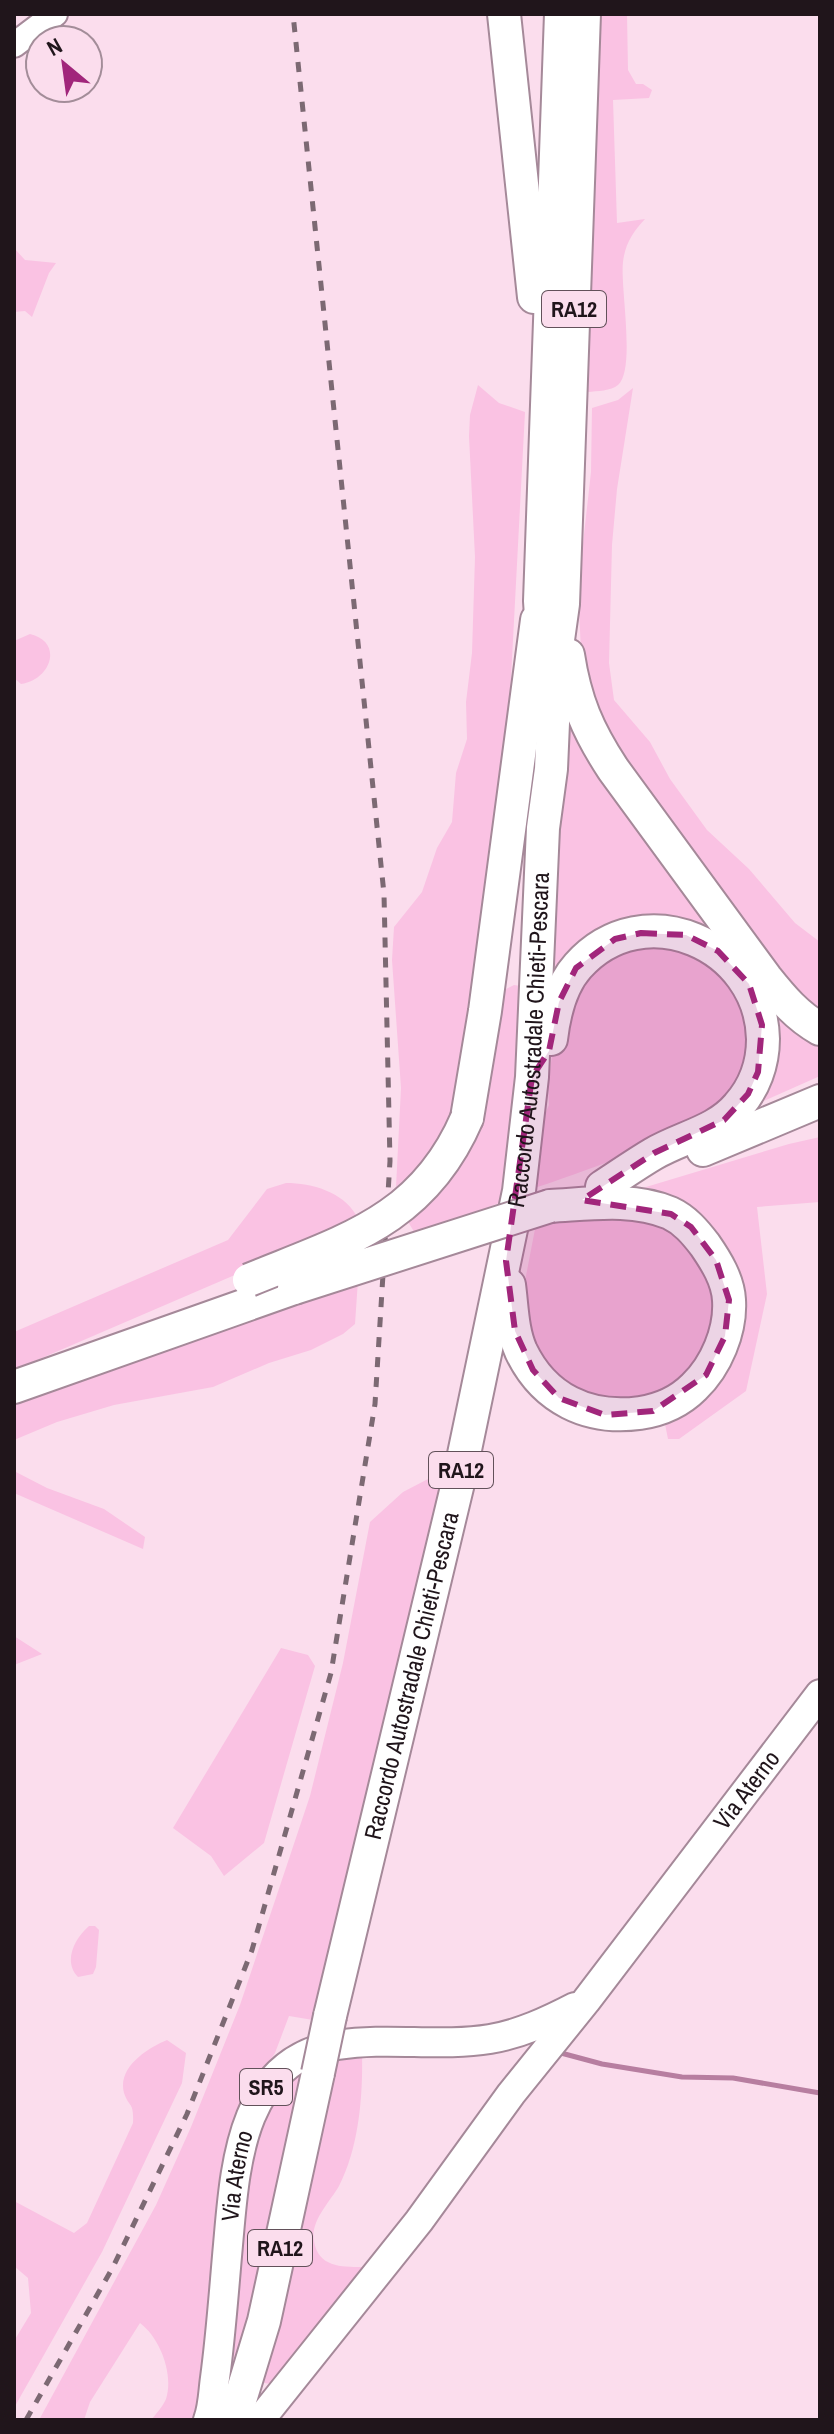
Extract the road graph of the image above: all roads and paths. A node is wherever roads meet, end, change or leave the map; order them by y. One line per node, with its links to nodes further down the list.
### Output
1 (33, 14): 6 (main road)
2 (55, 14): 7 (main road)
3 (504, 14): 8 (highway)
4 (561, 14): 8 (highway, Raccordo Autostradale Chieti-Pescara / RA12)
5 (584, 14): 9 (highway, Raccordo Autostradale Chieti-Pescara / RA12)
6 (14, 37)
7 (14, 45)
8 (545, 453): 9 (highway, Raccordo Autostradale Chieti-Pescara / RA12)
9 (551, 603): 10 (highway); 11 (highway, Raccordo Autostradale Chieti-Pescara / RA12); 18 (highway, bridge)
10 (820, 1029)
11 (532, 1077): 15 (highway); 17 (highway, Raccordo Autostradale Chieti-Pescara / RA12)
12 (820, 1101): 14 (highway)
13 (820, 1127): 14 (highway)
14 (696, 1152): 15 (highway)
15 (602, 1187): 16 (highway)
16 (550, 1206): 17 (highway); 18 (highway, bridge)
17 (506, 1261): 22 (highway, Raccordo Autostradale Chieti-Pescara / RA12, bridge)
18 (28, 1382)
19 (820, 1694): 20 (main road, Via Aterno / SR5)
20 (586, 2001): 21 (main road, Via Aterno / SR5); 23 (main road, Via Aterno / SR5)
21 (208, 2420)
22 (234, 2420)
23 (260, 2420)

